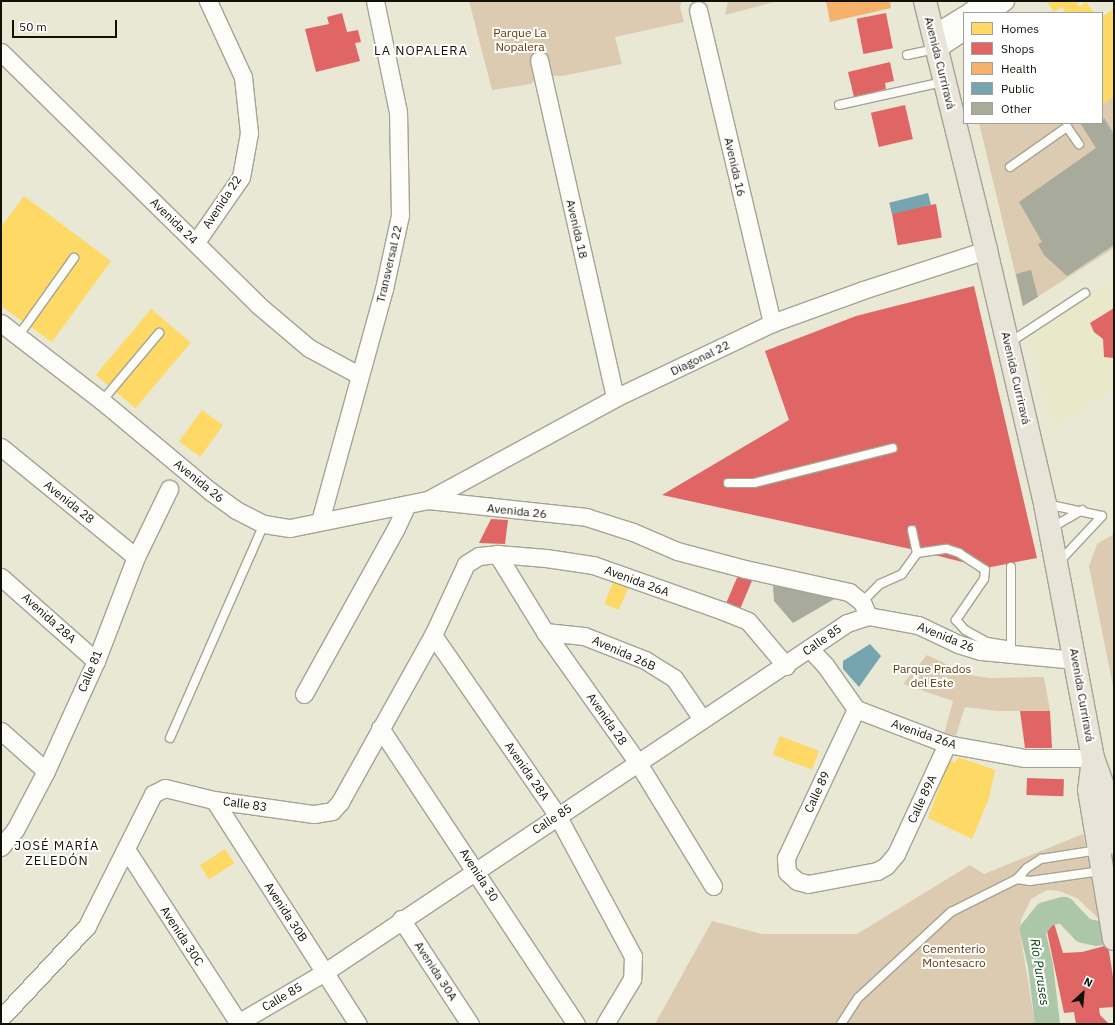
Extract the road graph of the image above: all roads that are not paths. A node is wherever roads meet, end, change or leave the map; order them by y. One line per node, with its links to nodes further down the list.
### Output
1 (208, 1): 19 (street, Avenida 22)
2 (376, 1): 28 (street, Transversal 22)
3 (925, 1): 11 (highway, Avenida Curriravá)
4 (983, 1): 7 (street)
5 (1005, 1): 8 (street)
6 (698, 10): 24 (street, Avenida 16)
7 (968, 12)
8 (989, 12)
9 (963, 16): 11 (street)
10 (963, 31): 11 (street)
11 (935, 42): 13 (lane); 15 (highway, Avenida Curriravá)
12 (1, 52): 19 (street, Avenida 24)
13 (906, 55)
14 (539, 60): 29 (street, Avenida 18)
15 (944, 82): 16 (lane); 20 (highway, Avenida Curriravá)
16 (839, 105)
17 (1079, 144): 18 (lane)
18 (1010, 167)
19 (196, 242): 28 (street, Avenida 24)
20 (986, 250): 24 (street, Diagonal 22); 27 (highway, Avenida Curriravá)
21 (74, 258): 26 (lane)
22 (1086, 293): 27 (lane)
23 (1, 323): 26 (street, Avenida 26)
24 (772, 323): 29 (street, Diagonal 22)
25 (159, 333): 30 (lane)
26 (19, 335): 30 (street, Avenida 26)
27 (1008, 344): 37 (highway, Avenida Curriravá)
28 (359, 375): 39 (street, Transversal 22)
29 (615, 398): 35 (street, Diagonal 22)
30 (102, 401): 40 (street, Avenida 26)
31 (1, 447): 45 (street, Avenida 28)
32 (893, 448): 33 (lane)
33 (728, 483)
34 (169, 489): 45 (street, Calle 81)
35 (428, 500): 36 (street, Avenida 26); 50 (street, Avenida 26)
36 (406, 504): 39 (street, Avenida 26); 58 (street)
37 (1045, 504): 38 (lane); 41 (highway, Avenida Curriravá)
38 (1082, 510): 41 (lane); 47 (lane)
39 (320, 521): 40 (street, Avenida 26)
40 (264, 524): 63 (lane)
41 (1050, 528): 47 (highway, Avenida Curriravá)
42 (912, 530): 43 (lane)
43 (917, 553): 50 (lane); 54 (lane)
44 (497, 554): 46 (street, Avenida 26A); 51 (street, Avenida 28); 57 (street, Avenida 26A)
45 (136, 557): 55 (street, Calle 81)
46 (466, 564): 52 (street, Calle 83)
47 (1057, 564): 56 (highway, Avenida Curriravá)
48 (1011, 567): 54 (lane)
49 (1, 577): 55 (street, Avenida 28A)
50 (865, 609): 53 (street, Calle 85); 54 (street, Avenida 26)
51 (545, 632): 60 (street, Avenida 26B); 66 (street, Avenida 28)
52 (433, 635): 61 (street, Calle 83); 69 (street, Avenida 28A)
53 (810, 649): 57 (street, Calle 85); 59 (street)
54 (1011, 650): 56 (street, Avenida 26)
55 (96, 660): 67 (street, Calle 81)
56 (1076, 660): 65 (highway, Avenida Curriravá)
57 (786, 666): 60 (street, Calle 85)
58 (304, 694)
59 (856, 709): 64 (street, Avenida 26A); 72 (street, Calle 89)
60 (702, 720): 66 (street, Calle 85)
61 (380, 728): 68 (street, Calle 83); 74 (street, Avenida 30)
62 (1, 731): 67 (street)
63 (170, 738)
64 (947, 744): 65 (street, Avenida 26A); 72 (street, Calle 89A)
65 (1092, 758): 73 (highway, Avenida Curriravá)
66 (638, 762): 69 (street, Calle 85); 76 (street, Avenida 28)
67 (46, 771): 70 (street, Calle 81)
68 (214, 800): 71 (street, Calle 83); 79 (street, Avenida 30B)
69 (558, 815): 74 (street, Calle 85); 85 (street, Avenida 28A)
70 (1, 847)
71 (126, 848): 80 (street, Calle 83); 81 (street, Avenida 30C)
72 (896, 854)
73 (1105, 854): 75 (lane); 75 (lane); 78 (highway, Avenida Curriravá)
74 (475, 869): 77 (street, Calle 85); 84 (street, Avenida 30)
75 (1017, 879): 86 (lane)
76 (713, 886)
77 (401, 919): 79 (street, Calle 85); 83 (street, Avenida 30A)
78 (1114, 939)
79 (325, 972): 81 (street, Calle 85); 82 (street, Avenida 30B)
80 (1, 1018)
81 (238, 1024)
82 (358, 1024)
83 (470, 1024)
84 (576, 1024)
85 (605, 1024)
86 (841, 1024)

